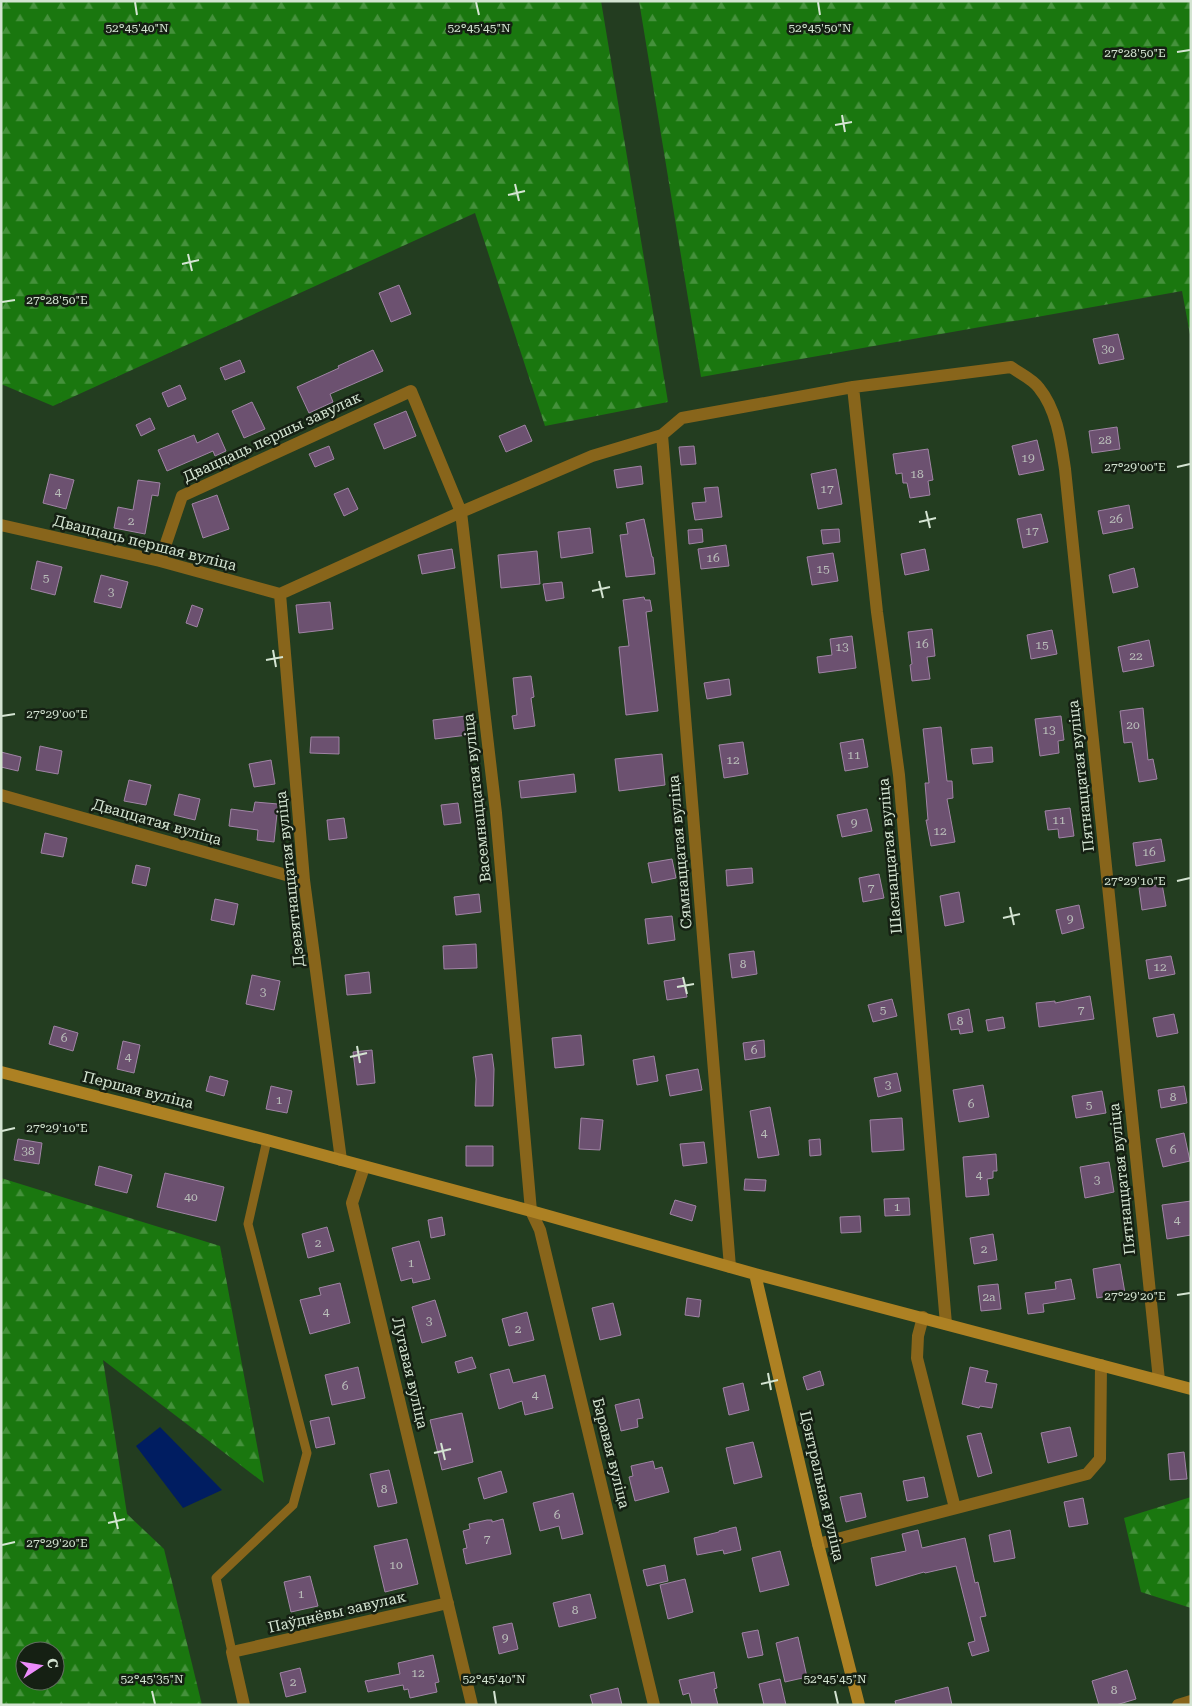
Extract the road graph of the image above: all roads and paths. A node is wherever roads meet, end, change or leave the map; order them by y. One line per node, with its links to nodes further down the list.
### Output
1 (853, 387): 3 (street); 18 (street, Шаснаццатая вуліца); 20 (street, Пятнаццатая вуліца)
2 (411, 391): 4 (street, Васемнаццатая вуліца); 6 (street, Дваццаць першы завулак)
3 (662, 436): 4 (street); 15 (street, Сямнаццатая вуліца)
4 (461, 512): 7 (street); 14 (street, Васемнаццатая вуліца)
5 (1, 525): 6 (street, Дваццаць першая вуліца)
6 (160, 561): 7 (street, Дваццаць першая вуліца)
7 (280, 594): 9 (street, Дзевятнаццатая вуліца)
8 (1, 795): 9 (street, Дваццатая вуліца)
9 (304, 880): 12 (street, Дзевятнаццатая вуліца)
10 (1, 1072): 11 (main road, Першая вуліца)
11 (267, 1140): 12 (main road, Першая вуліца); 25 (lane)
12 (341, 1160): 13 (main road, Першая вуліца)
13 (364, 1167): 14 (main road, Першая вуліца); 24 (street, Лугавая вуліца)
14 (531, 1211): 15 (main road, Першая вуліца); 29 (street, Баравая вуліца)
15 (730, 1267): 16 (main road, Першая вуліца)
16 (755, 1274): 17 (main road, Першая вуліца); 23 (main road, Цэнтральная вуліца)
17 (923, 1317): 18 (main road, Першая вуліца); 22 (street)
18 (946, 1324): 19 (main road, Першая вуліца)
19 (1101, 1365): 20 (main road, Першая вуліца); 22 (street)
20 (1159, 1380): 21 (main road, Першая вуліца)
21 (1191, 1389)
22 (955, 1508): 23 (street)
23 (818, 1544): 30 (main road, Цэнтральная вуліца)
24 (448, 1604): 25 (street, Паўднёвы завулак); 28 (street, Лугавая вуліца)
25 (232, 1652): 27 (street)
26 (1191, 1701): 31 (street)
27 (244, 1705)
28 (472, 1705)
29 (654, 1705)
30 (859, 1705)
31 (1178, 1705)

